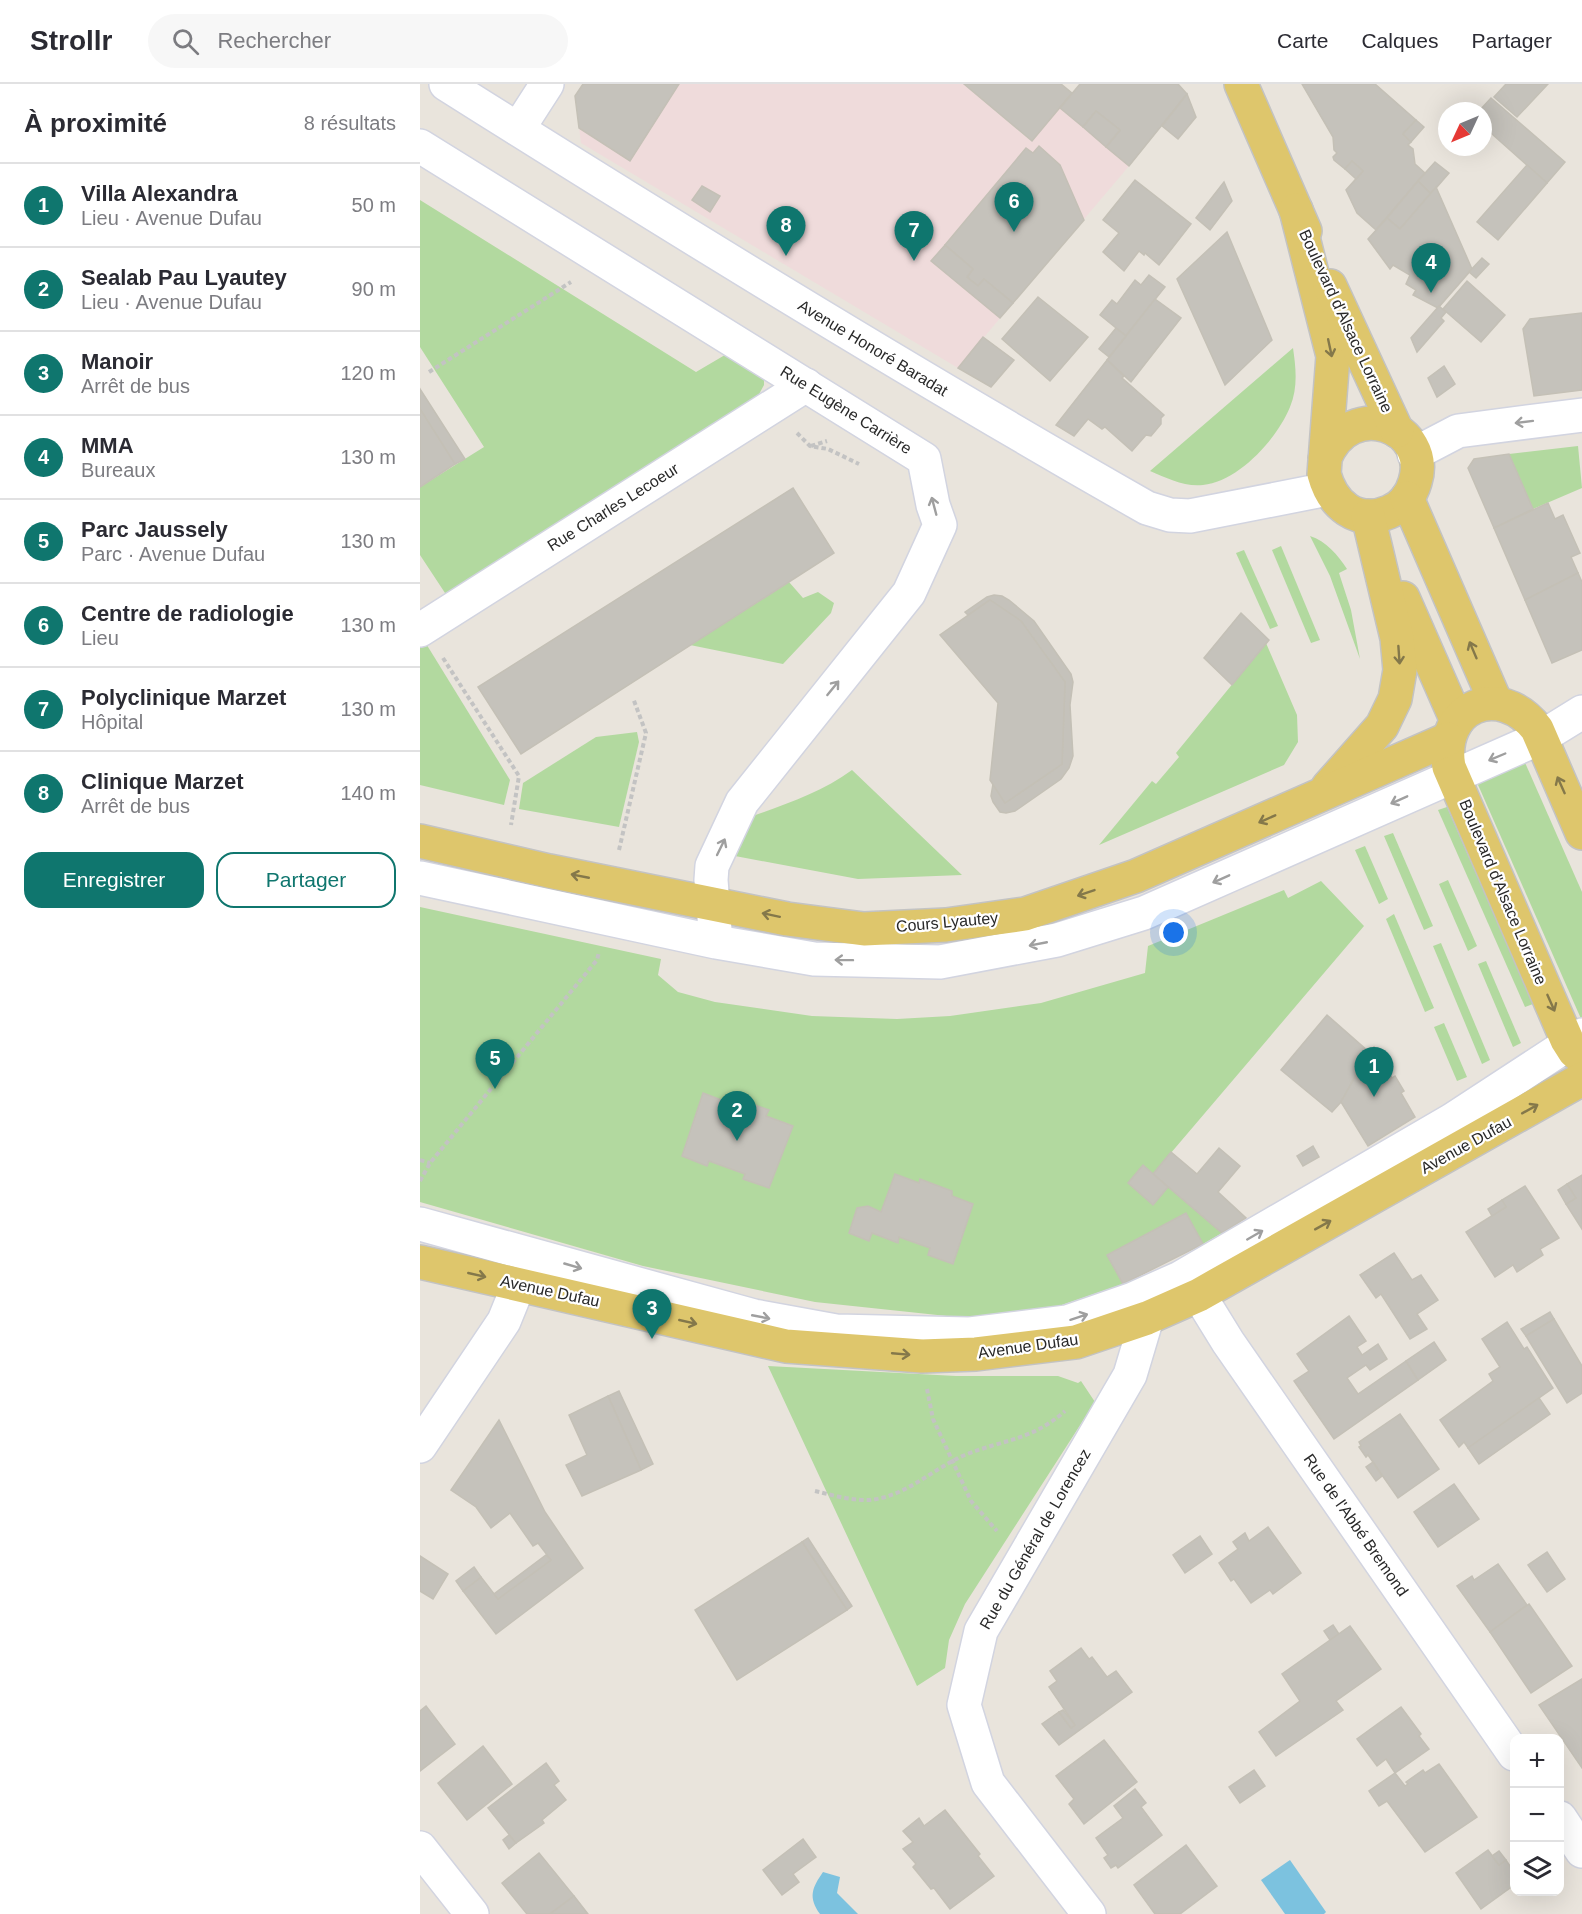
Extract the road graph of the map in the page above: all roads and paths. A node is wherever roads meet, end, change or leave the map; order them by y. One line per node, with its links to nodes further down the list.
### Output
1 (446, 84): 4 (street, Avenue Honoré Baradat)
2 (547, 84): 4 (street)
3 (1241, 84): 6 (main road, Boulevard d'Alsace Lorraine)
4 (518, 129): 14 (street, Avenue Honoré Baradat)
5 (420, 146): 7 (street, Rue Eugène Carrière)
6 (1296, 210): 12 (main road, Boulevard d'Alsace Lorraine); 14 (main road, Boulevard d'Alsace Lorraine, one-way to 14)
7 (604, 261): 8 (path); 9 (street, Rue Eugène Carrière)
8 (429, 372)
9 (806, 385): 10 (street, Rue Charles Lecoeur); 30 (street, Rue Eugène Carrière, one-way to 9)
10 (771, 408): 13 (path); 17 (street, Rue Charles Lecoeur)
11 (1582, 415): 12 (street, one-way to 12)
12 (1406, 442): 14 (main road, Boulevard d'Alsace Lorraine); 15 (main road, Boulevard d'Alsace Lorraine)
13 (865, 467)
14 (1327, 473): 16 (main road)
15 (1407, 498): 16 (main road); 19 (main road, one-way to 15)
16 (1368, 516): 21 (main road, Boulevard d'Alsace Lorraine); 24 (main road, one-way to 24)
17 (422, 628): 25 (path)
18 (633, 698): 29 (path)
19 (1496, 704): 21 (main road); 22 (main road)
20 (1582, 712): 22 (street)
21 (1452, 730): 23 (main road, Boulevard d'Alsace Lorraine); 24 (main road, Cours Lyautey)
22 (1540, 738): 23 (street, one-way to 23); 26 (main road, one-way to 22)
23 (1453, 776): 32 (street, one-way to 32); 33 (main road, Boulevard d'Alsace Lorraine, one-way to 33)
24 (1320, 795): 30 (main road, Cours Lyautey, one-way to 30)
25 (510, 826)
26 (1582, 833)
27 (420, 841): 29 (main road, Cours Lyautey, one-way to 27)
28 (420, 878): 31 (street)
29 (615, 883): 30 (main road, Cours Lyautey)
30 (712, 903): 32 (street, Rue Eugène Carrière)
31 (608, 919): 32 (street); 36 (path)
32 (716, 942)
33 (1578, 1045): 38 (street, one-way to 33)
34 (1582, 1079): 41 (main road, Avenue Dufau, one-way to 34)
35 (420, 1160): 36 (path)
36 (430, 1163): 37 (path)
37 (420, 1180)
38 (420, 1224)
39 (420, 1262): 40 (main road, Avenue Dufau, one-way to 40)
40 (519, 1284): 43 (main road, Avenue Dufau, one-way to 43); 45 (street)
41 (1199, 1295): 42 (main road, Avenue Dufau); 49 (street, Rue de l'Abbé Bremond)
42 (1147, 1318): 43 (main road, Avenue Dufau); 48 (street, Rue du Général de Lorencez)
43 (922, 1356): 46 (path)
44 (1069, 1408): 46 (path)
45 (420, 1446)
46 (952, 1462): 47 (path); 48 (path)
47 (815, 1491)
48 (1022, 1560): 54 (street, Rue du Général de Lorencez)
49 (1510, 1747)
50 (1564, 1824): 52 (street)
51 (420, 1848): 53 (street)
52 (1582, 1851)
53 (471, 1914)
54 (1089, 1914)

